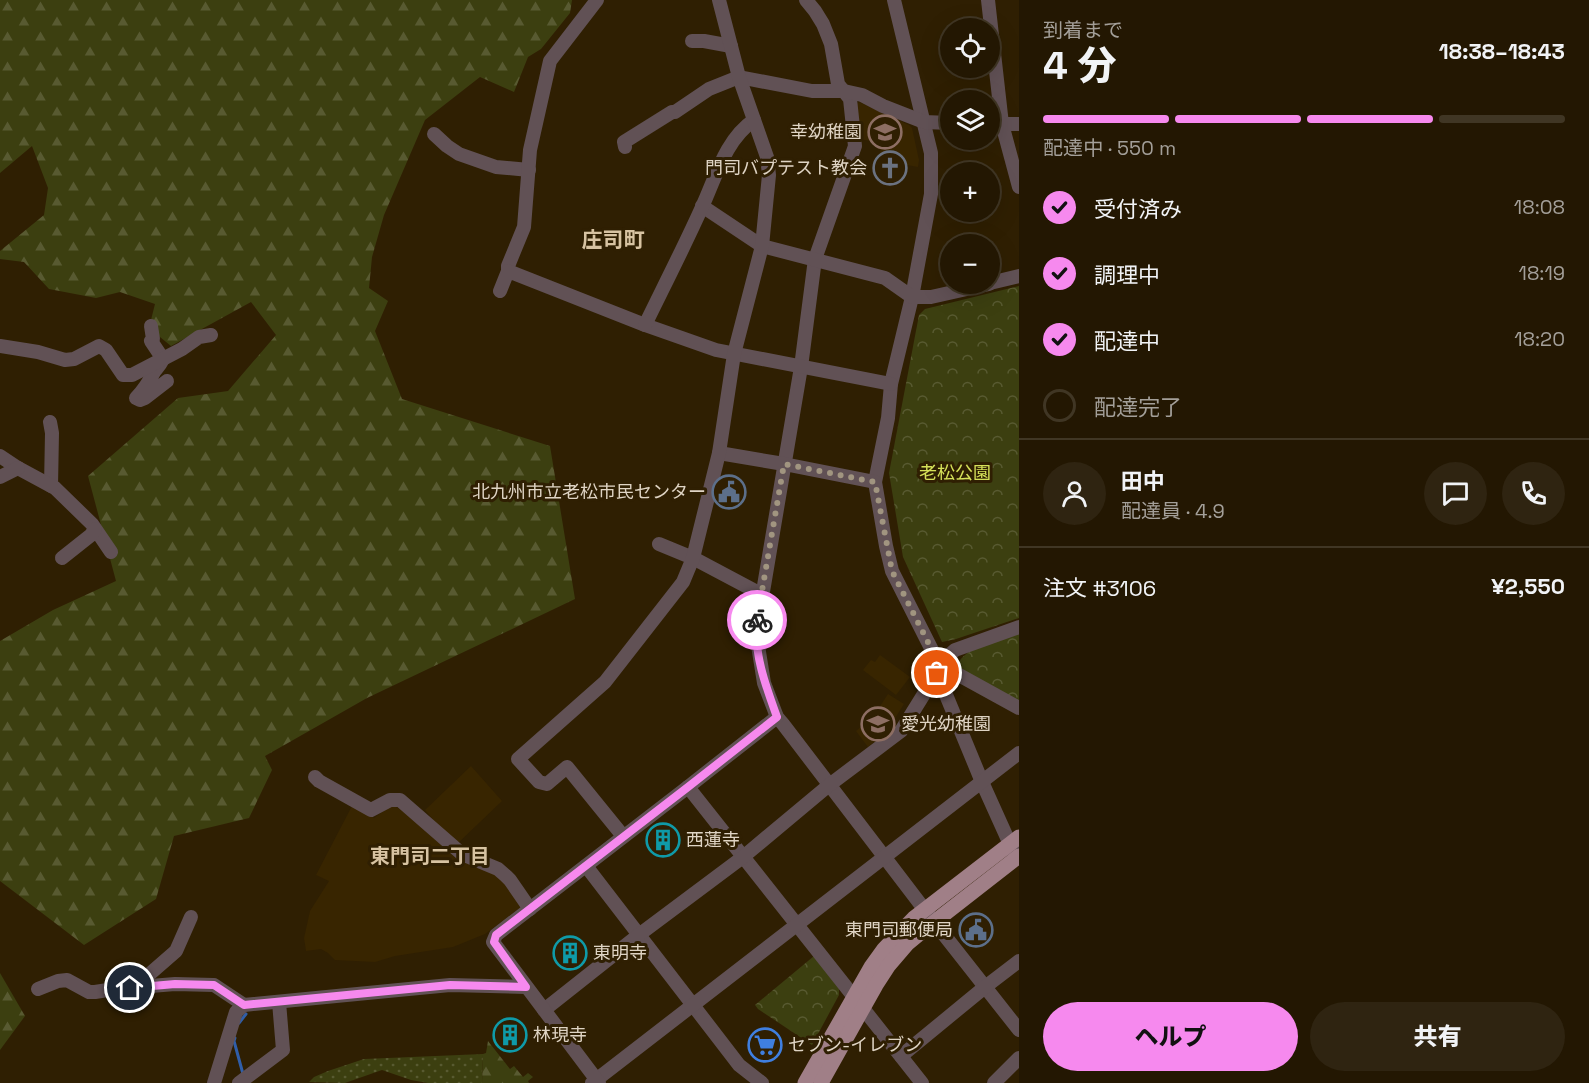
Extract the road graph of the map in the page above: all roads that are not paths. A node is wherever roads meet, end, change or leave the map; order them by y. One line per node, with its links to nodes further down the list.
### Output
1 (597, 0): 19 (street)
2 (719, 0): 7 (street)
3 (806, 0): 10 (street)
4 (894, 0): 12 (street)
5 (988, 0): 9 (street)
6 (692, 41): 7 (street)
7 (731, 46): 8 (street)
8 (739, 76): 10 (street); 11 (street); 18 (street)
9 (994, 90)
10 (844, 91): 12 (street); 23 (street)
11 (754, 120): 21 (street); 22 (street)
12 (924, 122): 13 (street); 29 (street)
13 (940, 123)
14 (1000, 124): 15 (street)
15 (1019, 124)
16 (434, 134): 19 (street)
17 (1000, 135): 20 (street)
18 (625, 147)
19 (529, 170): 24 (street)
20 (1019, 187)
21 (702, 206): 22 (street); 30 (street)
22 (762, 246): 23 (street); 34 (street)
23 (815, 259): 29 (street); 36 (street)
24 (508, 271): 27 (street); 30 (street)
25 (1019, 276): 26 (street)
26 (1000, 281)
27 (500, 291)
28 (944, 294): 29 (street)
29 (912, 297): 38 (street)
30 (645, 325): 34 (street)
31 (151, 326): 35 (street)
32 (211, 335): 35 (street)
33 (0, 346): 35 (street)
34 (734, 354): 36 (street); 40 (street)
35 (163, 359): 37 (street)
36 (801, 367): 38 (street); 42 (street)
37 (167, 381)
38 (891, 384): 45 (street)
39 (50, 422): 46 (street)
40 (718, 453): 42 (street); 51 (street)
41 (0, 456): 43 (street)
42 (784, 464): 45 (street); 52 (street)
43 (18, 468): 44 (street); 46 (street)
44 (0, 477)
45 (875, 482): 54 (street)
46 (51, 486): 47 (street)
47 (95, 529): 49 (street); 50 (street)
48 (659, 544): 51 (street)
49 (111, 552)
50 (62, 558)
51 (693, 558): 52 (street); 62 (street)
52 (761, 594): 56 (street)
53 (1019, 627): 54 (street)
54 (938, 668): 55 (street); 59 (street); 60 (street)
55 (1019, 708)
56 (777, 717): 60 (street); 61 (street)
57 (1019, 753): 59 (street)
58 (315, 777): 67 (street)
59 (982, 783): 63 (street); 65 (street)
60 (828, 786): 64 (street); 65 (street)
61 (688, 787): 62 (street); 64 (street)
62 (623, 836): 66 (street)
63 (1017, 851): 68 (main road)
64 (743, 857): 70 (street); 71 (street)
65 (884, 857): 68 (street); 70 (street)
66 (586, 866): 67 (street); 71 (street)
67 (530, 909): 73 (street)
68 (929, 916): 74 (street); 79 (main road)
69 (191, 917): 75 (street)
70 (797, 925): 78 (street); 79 (street)
71 (640, 934): 78 (street); 81 (street)
72 (1019, 961): 74 (street)
73 (526, 987): 77 (street); 81 (street)
74 (986, 987): 82 (street); 83 (street)
75 (133, 988): 76 (street); 80 (street)
76 (38, 989)
77 (279, 1002): 80 (street); 87 (street)
78 (693, 1003): 85 (street); 88 (street)
79 (858, 1003): 83 (street); 89 (main road); 90 (main road)
80 (244, 1005): 86 (street)
81 (544, 1010): 85 (street)
82 (1019, 1030)
83 (901, 1056): 91 (street)
84 (1019, 1059): 92 (street)
85 (595, 1082)
86 (214, 1083)
87 (239, 1083)
88 (762, 1083)
89 (806, 1083)
90 (821, 1083)
91 (922, 1083)
92 (994, 1083)

